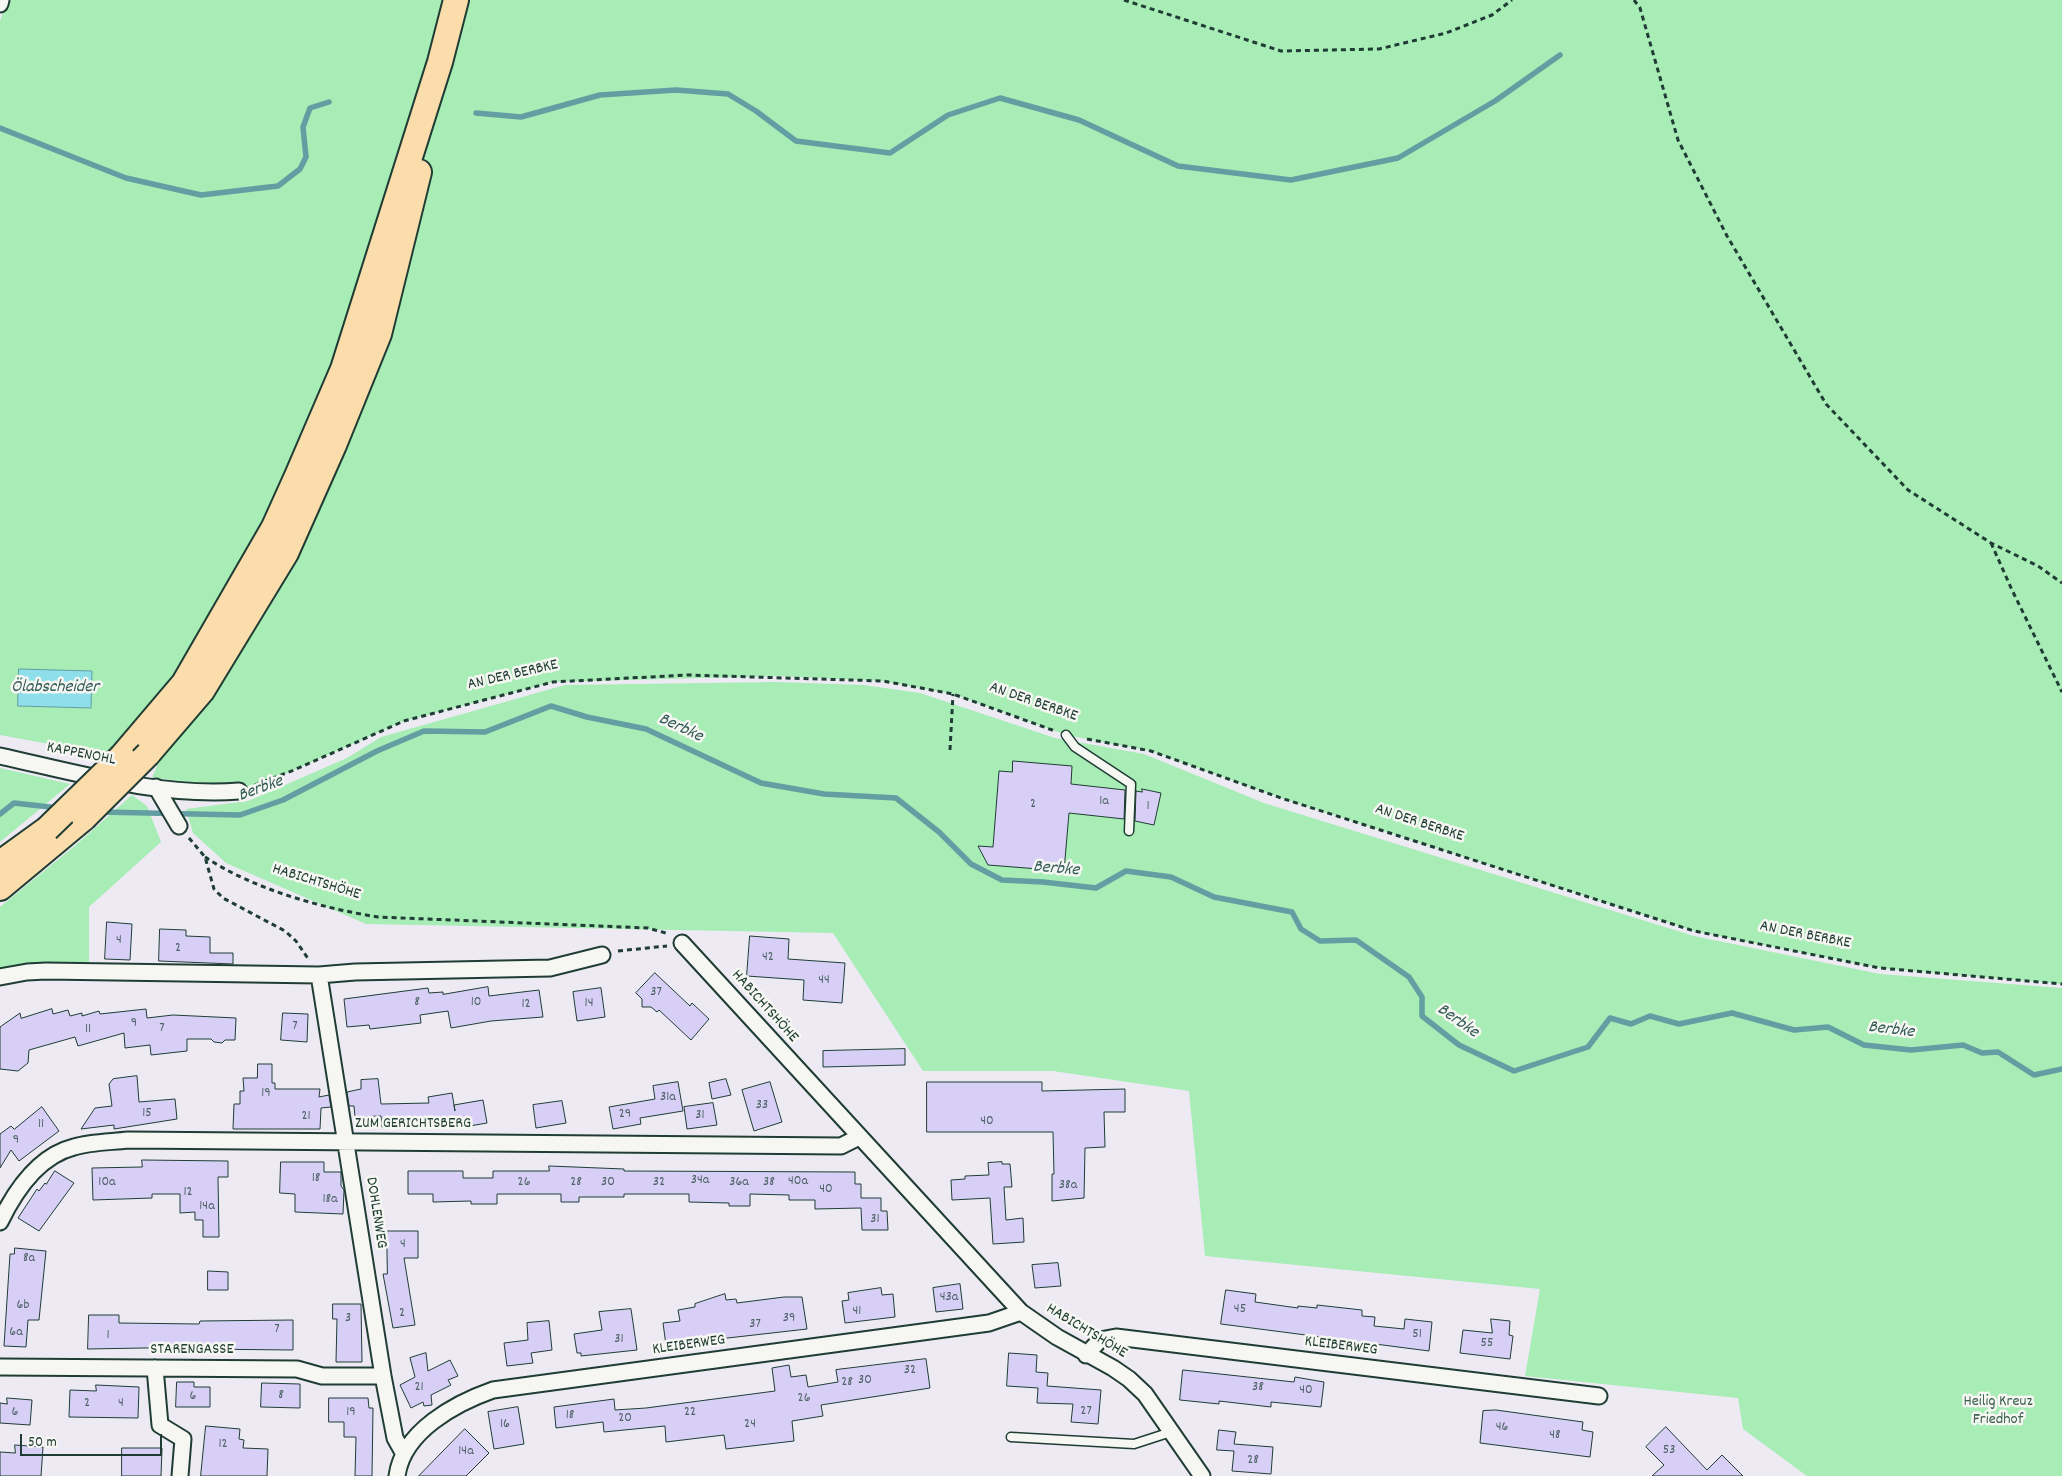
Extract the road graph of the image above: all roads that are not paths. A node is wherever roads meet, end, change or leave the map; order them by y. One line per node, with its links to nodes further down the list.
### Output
1 (1, 0): 3 (street)
2 (456, 0): 4 (main road)
3 (0, 4)
4 (440, 62): 11 (main road, bridge); 12 (main road, bridge)
5 (1066, 735): 10 (lane)
6 (0, 756): 7 (street, KAPPENOHL)
7 (156, 787): 8 (street); 9 (street)
8 (239, 790)
9 (179, 826)
10 (1130, 831)
11 (0, 863)
12 (0, 888)
13 (682, 943): 17 (street, HABICHTSHÖHE)
14 (602, 954): 15 (street)
15 (319, 975): 16 (street); 18 (street, DOHLENWEG)
16 (0, 977)
17 (859, 1138): 18 (street, ZUM GERICHTSBERG); 20 (street, HABICHTSHÖHE)
18 (346, 1142): 19 (street, ZUM GERICHTSBERG); 24 (street, DOHLENWEG)
19 (0, 1222)
20 (1021, 1312): 21 (street, HABICHTSHÖHE); 28 (street, KLEIBERWEG)
21 (1086, 1355): 25 (street, KLEIBERWEG); 26 (street, HABICHTSHÖHE)
22 (0, 1367): 23 (street, STARENGASSE)
23 (155, 1368): 24 (street, STARENGASSE); 29 (street)
24 (383, 1376): 28 (street, DOHLENWEG)
25 (1599, 1396)
26 (1171, 1432): 27 (lane); 31 (street, HABICHTSHÖHE)
27 (1011, 1437)
28 (404, 1454): 30 (street, KLEIBERWEG)
29 (180, 1476)
30 (397, 1476)
31 (1202, 1476)

